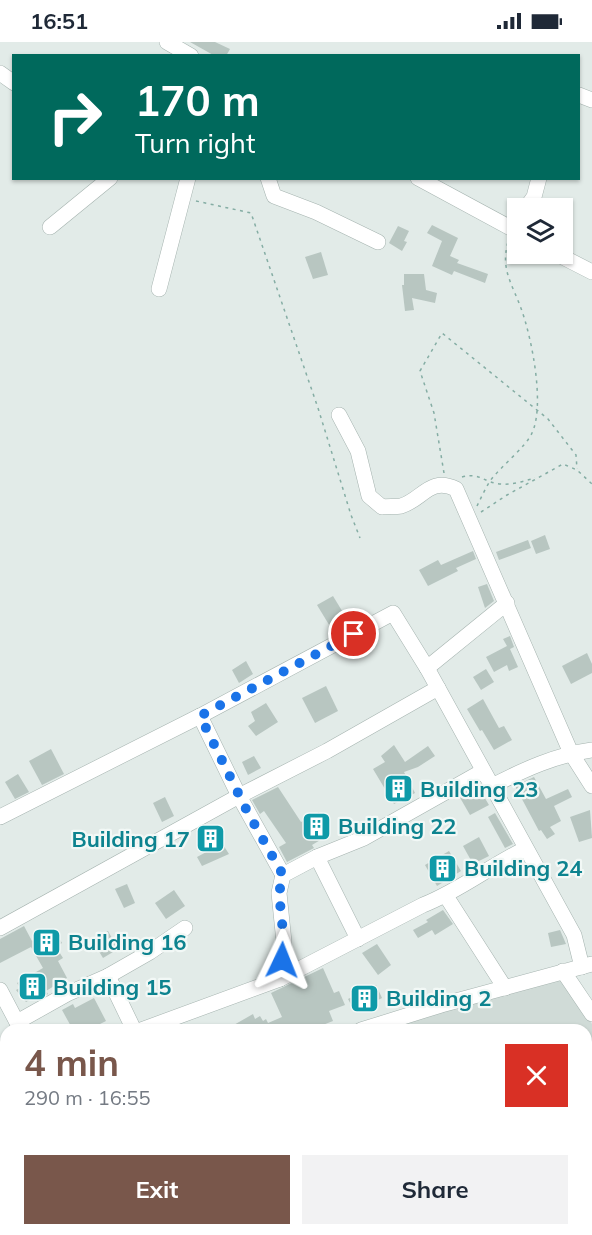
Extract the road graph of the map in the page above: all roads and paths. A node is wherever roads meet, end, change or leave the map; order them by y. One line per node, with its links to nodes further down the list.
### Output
1 (167, 42): 2 (street)
2 (188, 54)
3 (108, 180): 11 (street)
4 (188, 180): 8 (street)
5 (269, 180): 12 (street)
6 (422, 180): 10 (street)
7 (538, 180): 9 (street)
8 (184, 198): 16 (street); 25 (path)
9 (533, 198)
10 (507, 222)
11 (50, 227)
12 (378, 242)
13 (507, 249): 17 (path)
14 (573, 262): 15 (street)
15 (592, 272)
16 (159, 289)
17 (537, 410): 19 (path); 21 (path); 22 (path)
18 (339, 415): 22 (street)
19 (577, 470): 20 (path); 23 (path)
20 (538, 477): 21 (path); 24 (path)
21 (490, 481): 22 (path); 24 (path)
22 (446, 484): 24 (street)
23 (592, 484)
24 (470, 519): 26 (street)
25 (360, 538)
26 (507, 603): 27 (street); 31 (street)
27 (427, 668): 28 (street); 29 (street)
28 (438, 688): 32 (street); 35 (street)
29 (200, 716): 35 (street); 36 (street)
30 (592, 750): 31 (street)
31 (571, 753): 33 (street); 34 (street)
32 (483, 771): 33 (street); 38 (street)
33 (492, 786): 37 (street)
34 (592, 786)
35 (239, 796): 39 (street); 41 (street)
36 (0, 817)
37 (525, 849): 40 (street); 44 (street)
38 (318, 857): 39 (street); 43 (street)
39 (283, 875): 47 (street)
40 (446, 896): 43 (street); 48 (street)
41 (0, 928)
42 (185, 928): 46 (street)
43 (358, 939): 47 (street)
44 (587, 965): 45 (street)
45 (563, 971): 48 (street); 50 (street)
46 (108, 976): 52 (street); 53 (street)
47 (280, 979): 54 (street)
48 (505, 988): 55 (street)
49 (0, 990): 51 (street)
50 (592, 1014)
51 (18, 1024)
52 (22, 1024)
53 (131, 1024)
54 (157, 1024)
55 (382, 1024)

